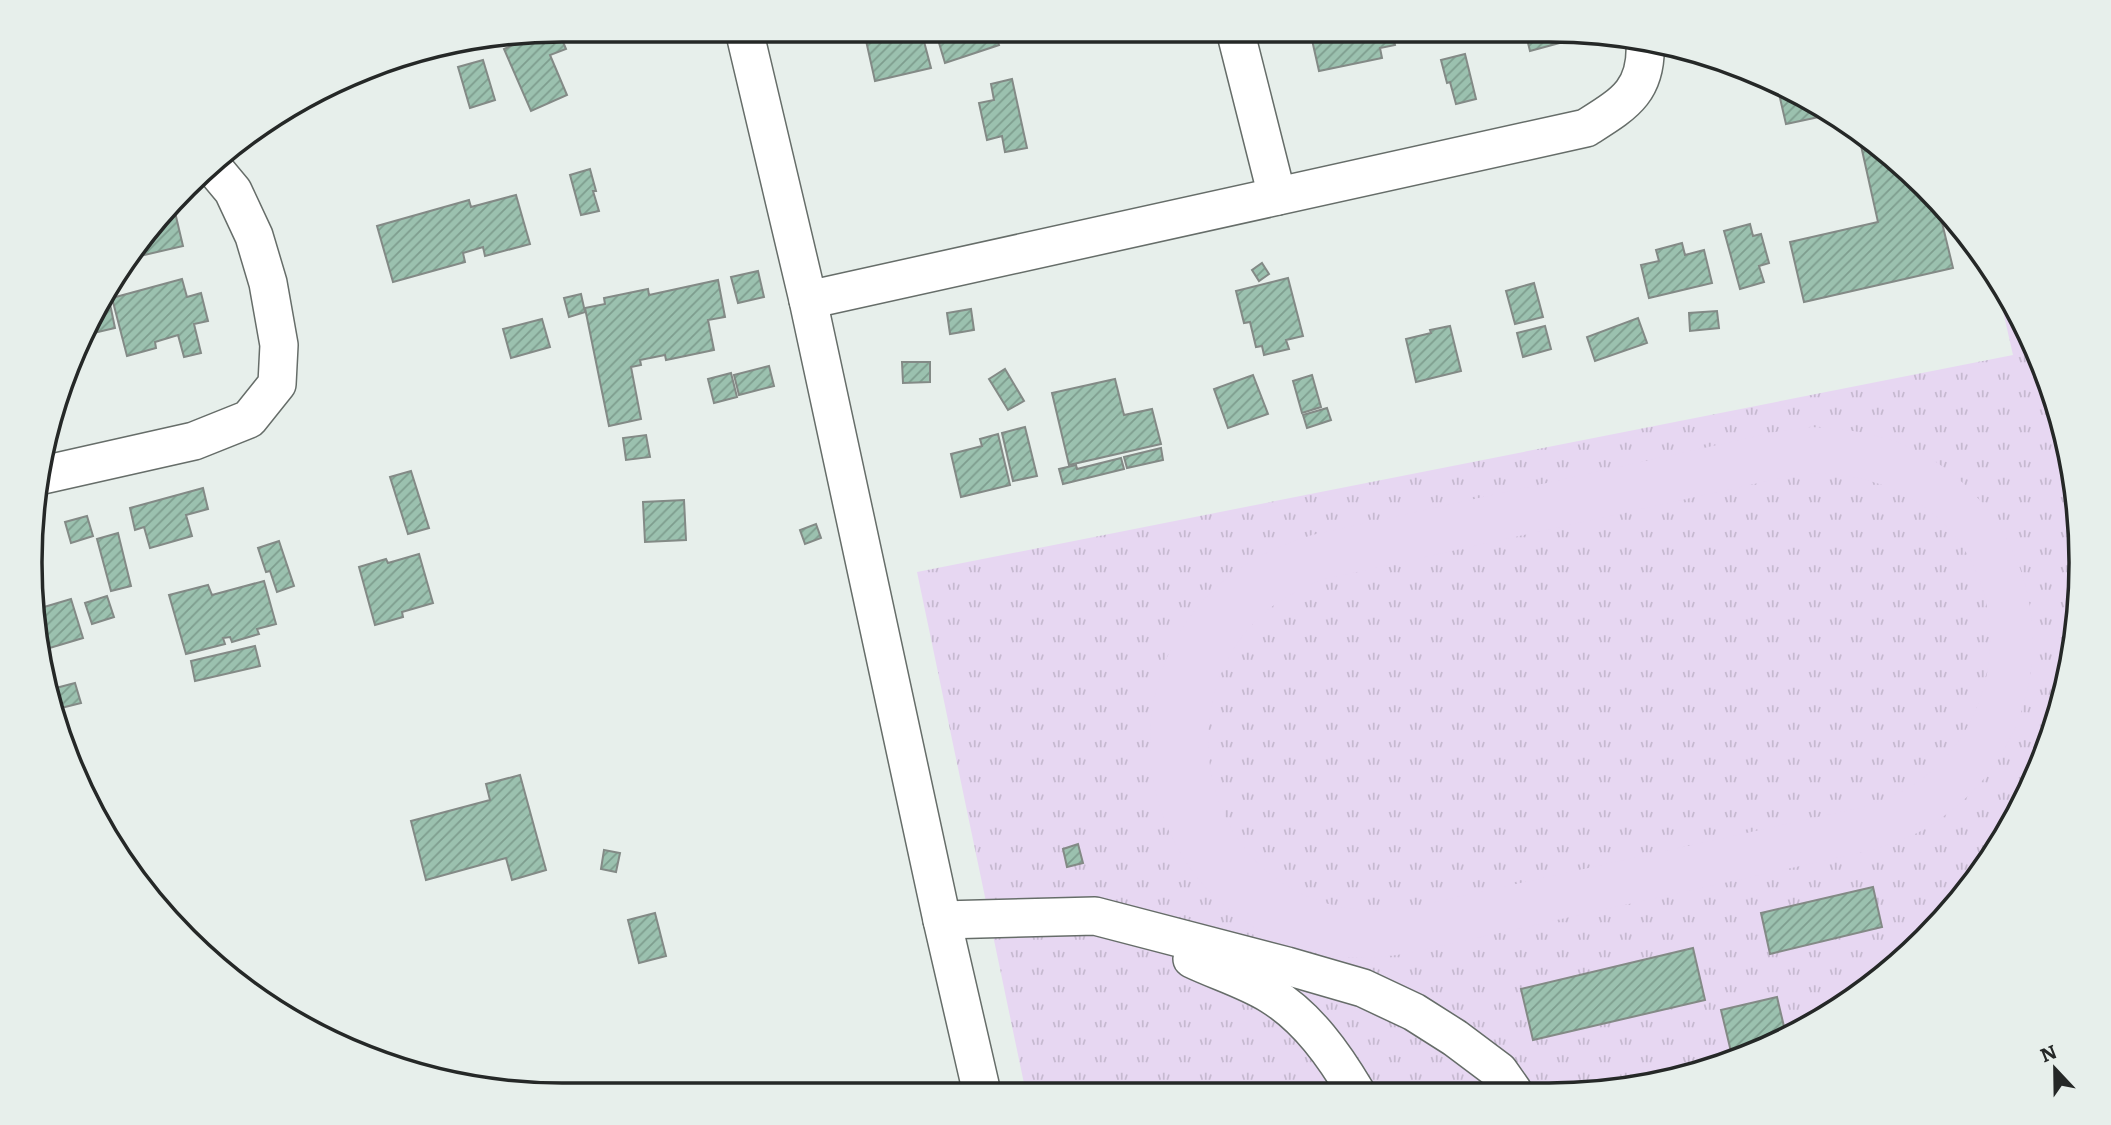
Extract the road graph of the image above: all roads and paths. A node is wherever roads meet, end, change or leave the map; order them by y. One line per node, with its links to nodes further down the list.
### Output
1 (747, 42): 6 (street)
2 (1239, 42): 5 (street)
3 (1645, 51): 5 (street)
4 (217, 172): 7 (street)
5 (1277, 197): 6 (street)
6 (808, 300): 9 (street)
7 (50, 473)
8 (1095, 916): 9 (street); 11 (street); 12 (street)
9 (942, 920): 10 (street)
10 (980, 1083)
11 (1351, 1083)
12 (1507, 1083)

